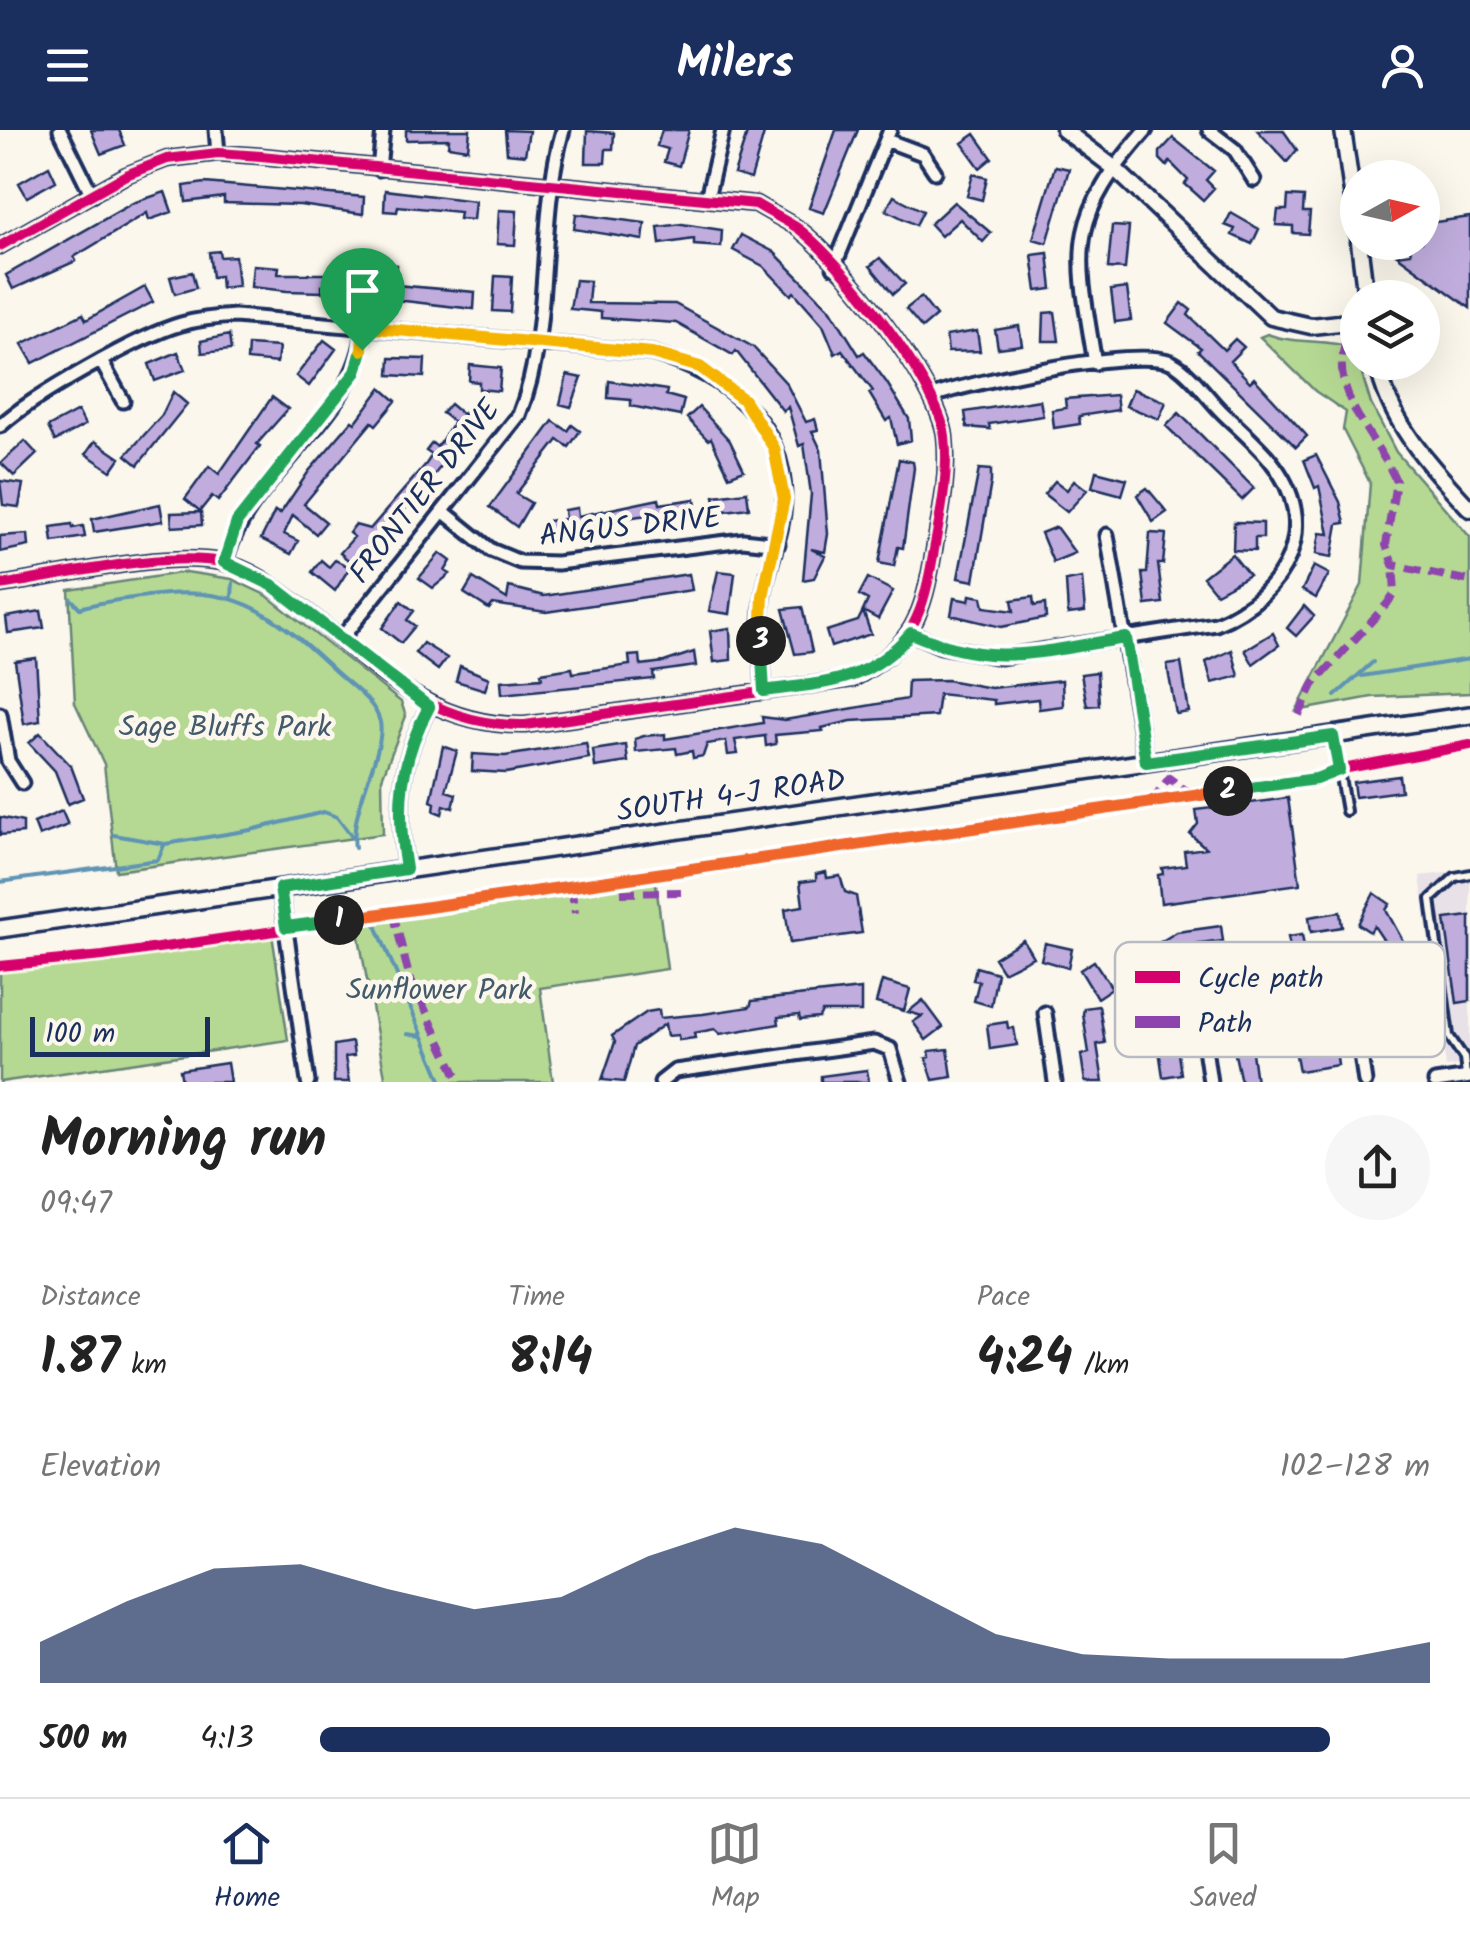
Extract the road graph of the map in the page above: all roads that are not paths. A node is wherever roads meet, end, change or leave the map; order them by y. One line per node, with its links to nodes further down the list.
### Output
1 (60, 130): 18 (street)
2 (216, 130): 11 (street)
3 (383, 130): 14 (street)
4 (563, 130): 17 (street, FRONTIER DRIVE)
5 (724, 130): 19 (street)
6 (1064, 130): 13 (street)
7 (1146, 130): 13 (street)
8 (1210, 130): 16 (street)
9 (1343, 130): 12 (street)
10 (888, 135): 15 (street); 21 (street)
11 (218, 153): 14 (street); 18 (street)
12 (1347, 160)
13 (1114, 167): 22 (street); 26 (street)
14 (379, 169): 17 (street)
15 (935, 172)
16 (1254, 180)
17 (549, 185): 19 (street); 24 (street, FRONTIER DRIVE)
18 (92, 195): 20 (street)
19 (708, 198): 21 (street)
20 (0, 246)
21 (834, 266): 28 (street)
22 (1340, 323)
23 (364, 327): 24 (street); 25 (street); 35 (street)
24 (534, 343): 32 (street, FRONTIER DRIVE); 34 (street)
25 (102, 362): 29 (street); 30 (street)
26 (1095, 363): 28 (street); 38 (street)
27 (1383, 380): 31 (street)
28 (933, 396): 37 (street)
29 (123, 401)
30 (0, 426)
31 (1470, 509)
32 (444, 512): 34 (street, ANGUS DRIVE); 39 (street, FRONTIER DRIVE)
33 (1107, 535): 38 (street)
34 (778, 544): 40 (street)
35 (224, 562): 36 (street); 39 (street)
36 (0, 584)
37 (911, 633): 38 (street); 40 (street)
38 (1126, 638): 45 (street)
39 (341, 639): 41 (street)
40 (764, 691): 41 (street)
41 (429, 707): 48 (street)
42 (0, 714): 46 (street)
43 (1470, 715): 44 (main road, SOUTH 4-J ROAD)
44 (1333, 736): 45 (main road, SOUTH 4-J ROAD); 47 (lane)
45 (1146, 762): 48 (main road, SOUTH 4-J ROAD)
46 (22, 783)
47 (1346, 811)
48 (406, 869): 50 (main road, SOUTH 4-J ROAD)
49 (1470, 874): 52 (lane)
50 (280, 888): 51 (main road, SOUTH 4-J ROAD); 58 (street)
51 (0, 929)
52 (1437, 942)
53 (1445, 1006): 57 (lane)
54 (1045, 1013): 61 (street)
55 (1206, 1057): 62 (street)
56 (1362, 1057): 63 (street)
57 (1468, 1077): 64 (street)
58 (308, 1082)
59 (661, 1082): 60 (street)
60 (900, 1082)
61 (1055, 1082)
62 (1210, 1082)
63 (1366, 1082)
64 (1435, 1082)

